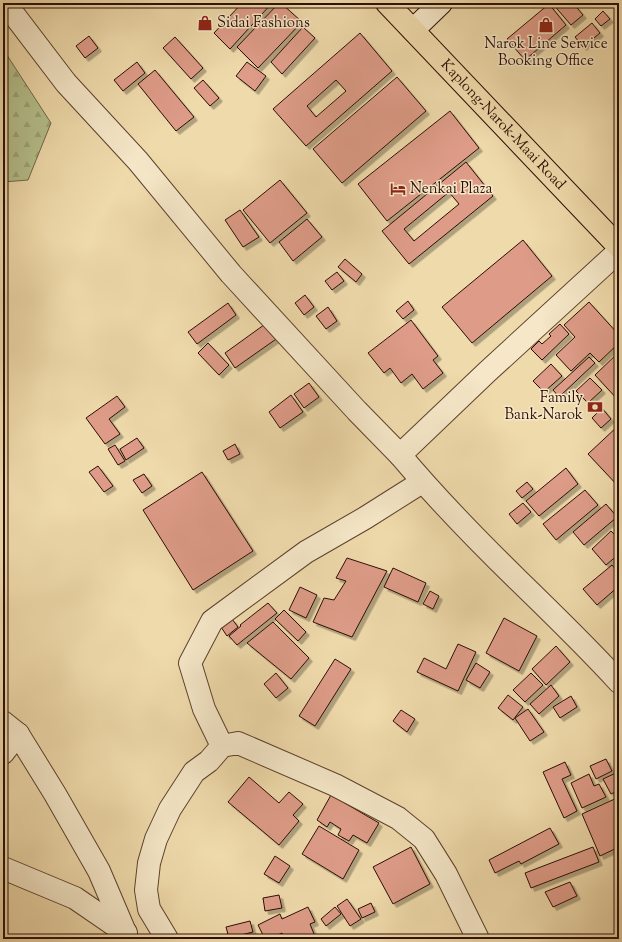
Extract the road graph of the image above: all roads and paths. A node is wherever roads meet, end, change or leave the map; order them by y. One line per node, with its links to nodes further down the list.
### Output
1 (5, 3): 7 (street)
2 (387, 3): 4 (highway, Kaplong-Narok-Maai Road)
3 (441, 3): 4 (street)
4 (413, 30): 5 (highway, Kaplong-Narok-Maai Road)
5 (619, 247)
6 (619, 251): 7 (street)
7 (400, 455): 8 (street)
8 (422, 482): 9 (street); 11 (street)
9 (619, 682)
10 (11, 728): 12 (street); 14 (street)
11 (222, 746): 15 (street); 16 (street)
12 (3, 753)
13 (3, 868): 14 (street)
14 (127, 935)
15 (167, 939)
16 (478, 939)

